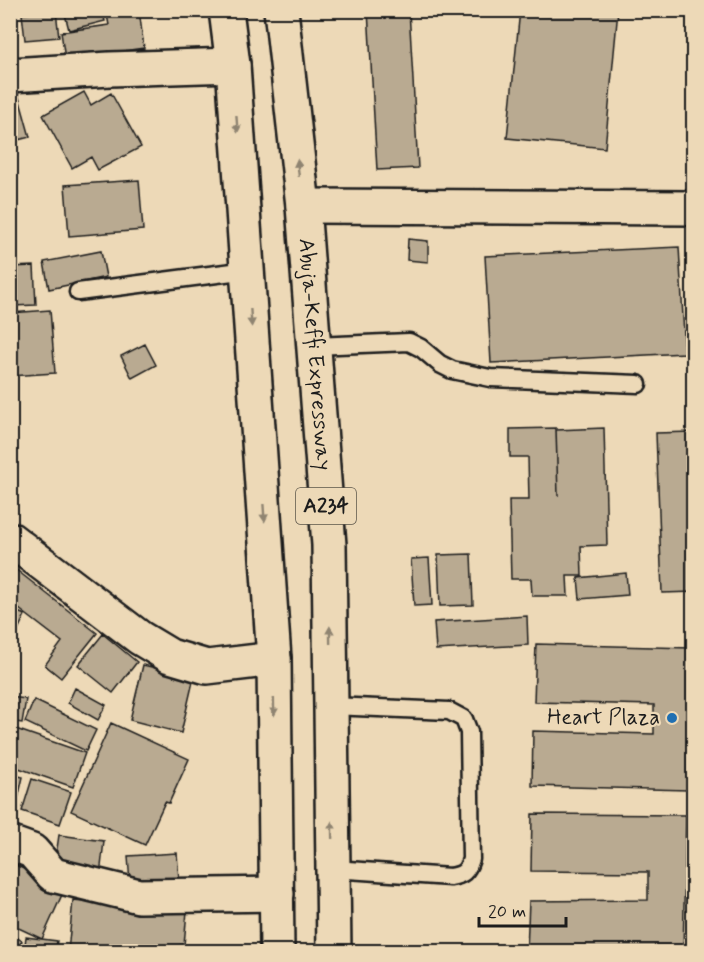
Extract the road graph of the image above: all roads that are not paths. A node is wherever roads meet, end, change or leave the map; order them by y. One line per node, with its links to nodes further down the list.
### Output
1 (226, 10): 3 (main road, A234)
2 (281, 10): 5 (main road, Abuja-Keffi Expressway / A234, one-way to 2)
3 (233, 65): 4 (main road); 7 (main road, A234, one-way to 7)
4 (10, 75)
5 (303, 206): 6 (main road); 9 (main road, Abuja-Keffi Expressway / A234)
6 (693, 208)
7 (248, 270): 8 (lane); 12 (main road, A234, one-way to 12)
8 (78, 292)
9 (314, 346): 10 (lane); 13 (main road, Abuja-Keffi Expressway / A234, one-way to 9)
10 (638, 384)
11 (10, 539): 12 (main road)
12 (274, 659): 16 (main road, A234, one-way to 16)
13 (331, 706): 15 (main road, Abuja-Keffi Expressway / A234, one-way to 13); 15 (lane)
14 (10, 843): 16 (main road)
15 (333, 869): 18 (main road, Abuja-Keffi Expressway / A234)
16 (277, 894): 17 (main road, A234)
17 (278, 951)
18 (334, 951)

